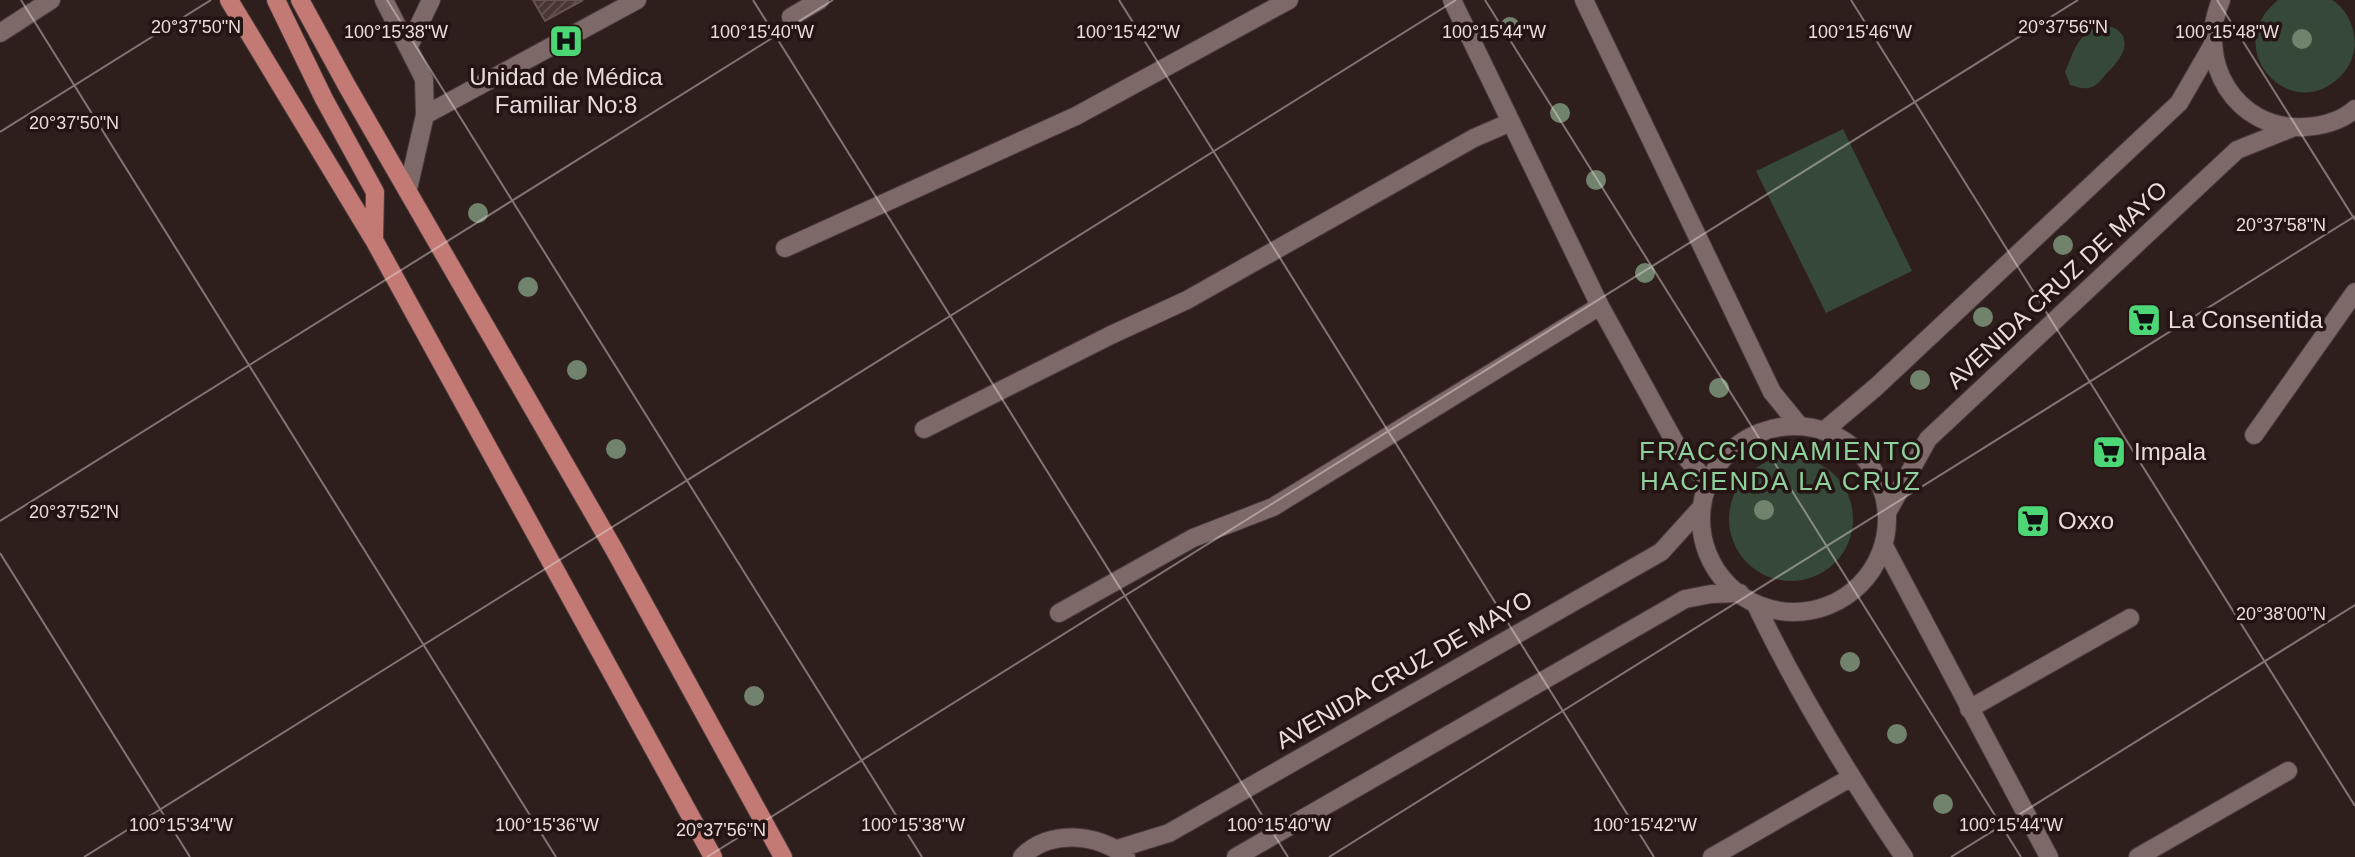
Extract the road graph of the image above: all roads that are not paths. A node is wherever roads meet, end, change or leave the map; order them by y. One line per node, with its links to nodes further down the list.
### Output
1 (51, 0): 14 (street)
2 (229, 0): 22 (main road)
3 (276, 0): 22 (main road)
4 (300, 0): 21 (main road)
5 (384, 0): 15 (street)
6 (432, 0): 15 (street)
7 (637, 0): 18 (street)
8 (820, 0): 13 (street)
9 (1289, 0): 23 (street)
10 (1452, 0): 19 (street)
11 (1584, 0): 26 (street)
12 (2221, 0): 16 (street)
13 (791, 17)
14 (0, 33)
15 (409, 46): 18 (street)
16 (2211, 46): 20 (street); 28 (street, AVENIDA CRUZ DE MAYO)
17 (2355, 109): 20 (street)
18 (425, 116): 21 (street)
19 (1511, 122): 25 (street); 27 (street)
20 (2291, 128): 32 (street, AVENIDA CRUZ DE MAYO)
21 (408, 189): 43 (main road)
22 (374, 240): 42 (main road)
23 (785, 248)
24 (2355, 292): 29 (street)
25 (1600, 306): 30 (street); 36 (street)
26 (1797, 424): 28 (street); 30 (street)
27 (924, 429)
28 (1825, 430): 32 (street)
29 (2254, 435)
30 (1707, 482): 31 (street)
31 (1700, 509): 34 (street); 41 (street, AVENIDA CRUZ DE MAYO)
32 (1888, 511): 33 (street)
33 (1884, 546): 35 (street); 38 (street)
34 (1740, 593): 35 (street); 45 (street)
35 (1756, 605): 40 (street)
36 (1059, 613)
37 (2130, 618): 38 (street)
38 (1969, 709): 48 (street)
39 (2288, 771): 49 (street)
40 (1850, 778): 46 (street); 47 (street)
41 (1122, 853): 44 (street)
42 (713, 857)
43 (783, 857)
44 (1021, 857)
45 (1236, 857)
46 (1712, 857)
47 (1904, 857)
48 (2049, 857)
49 (2138, 857)

